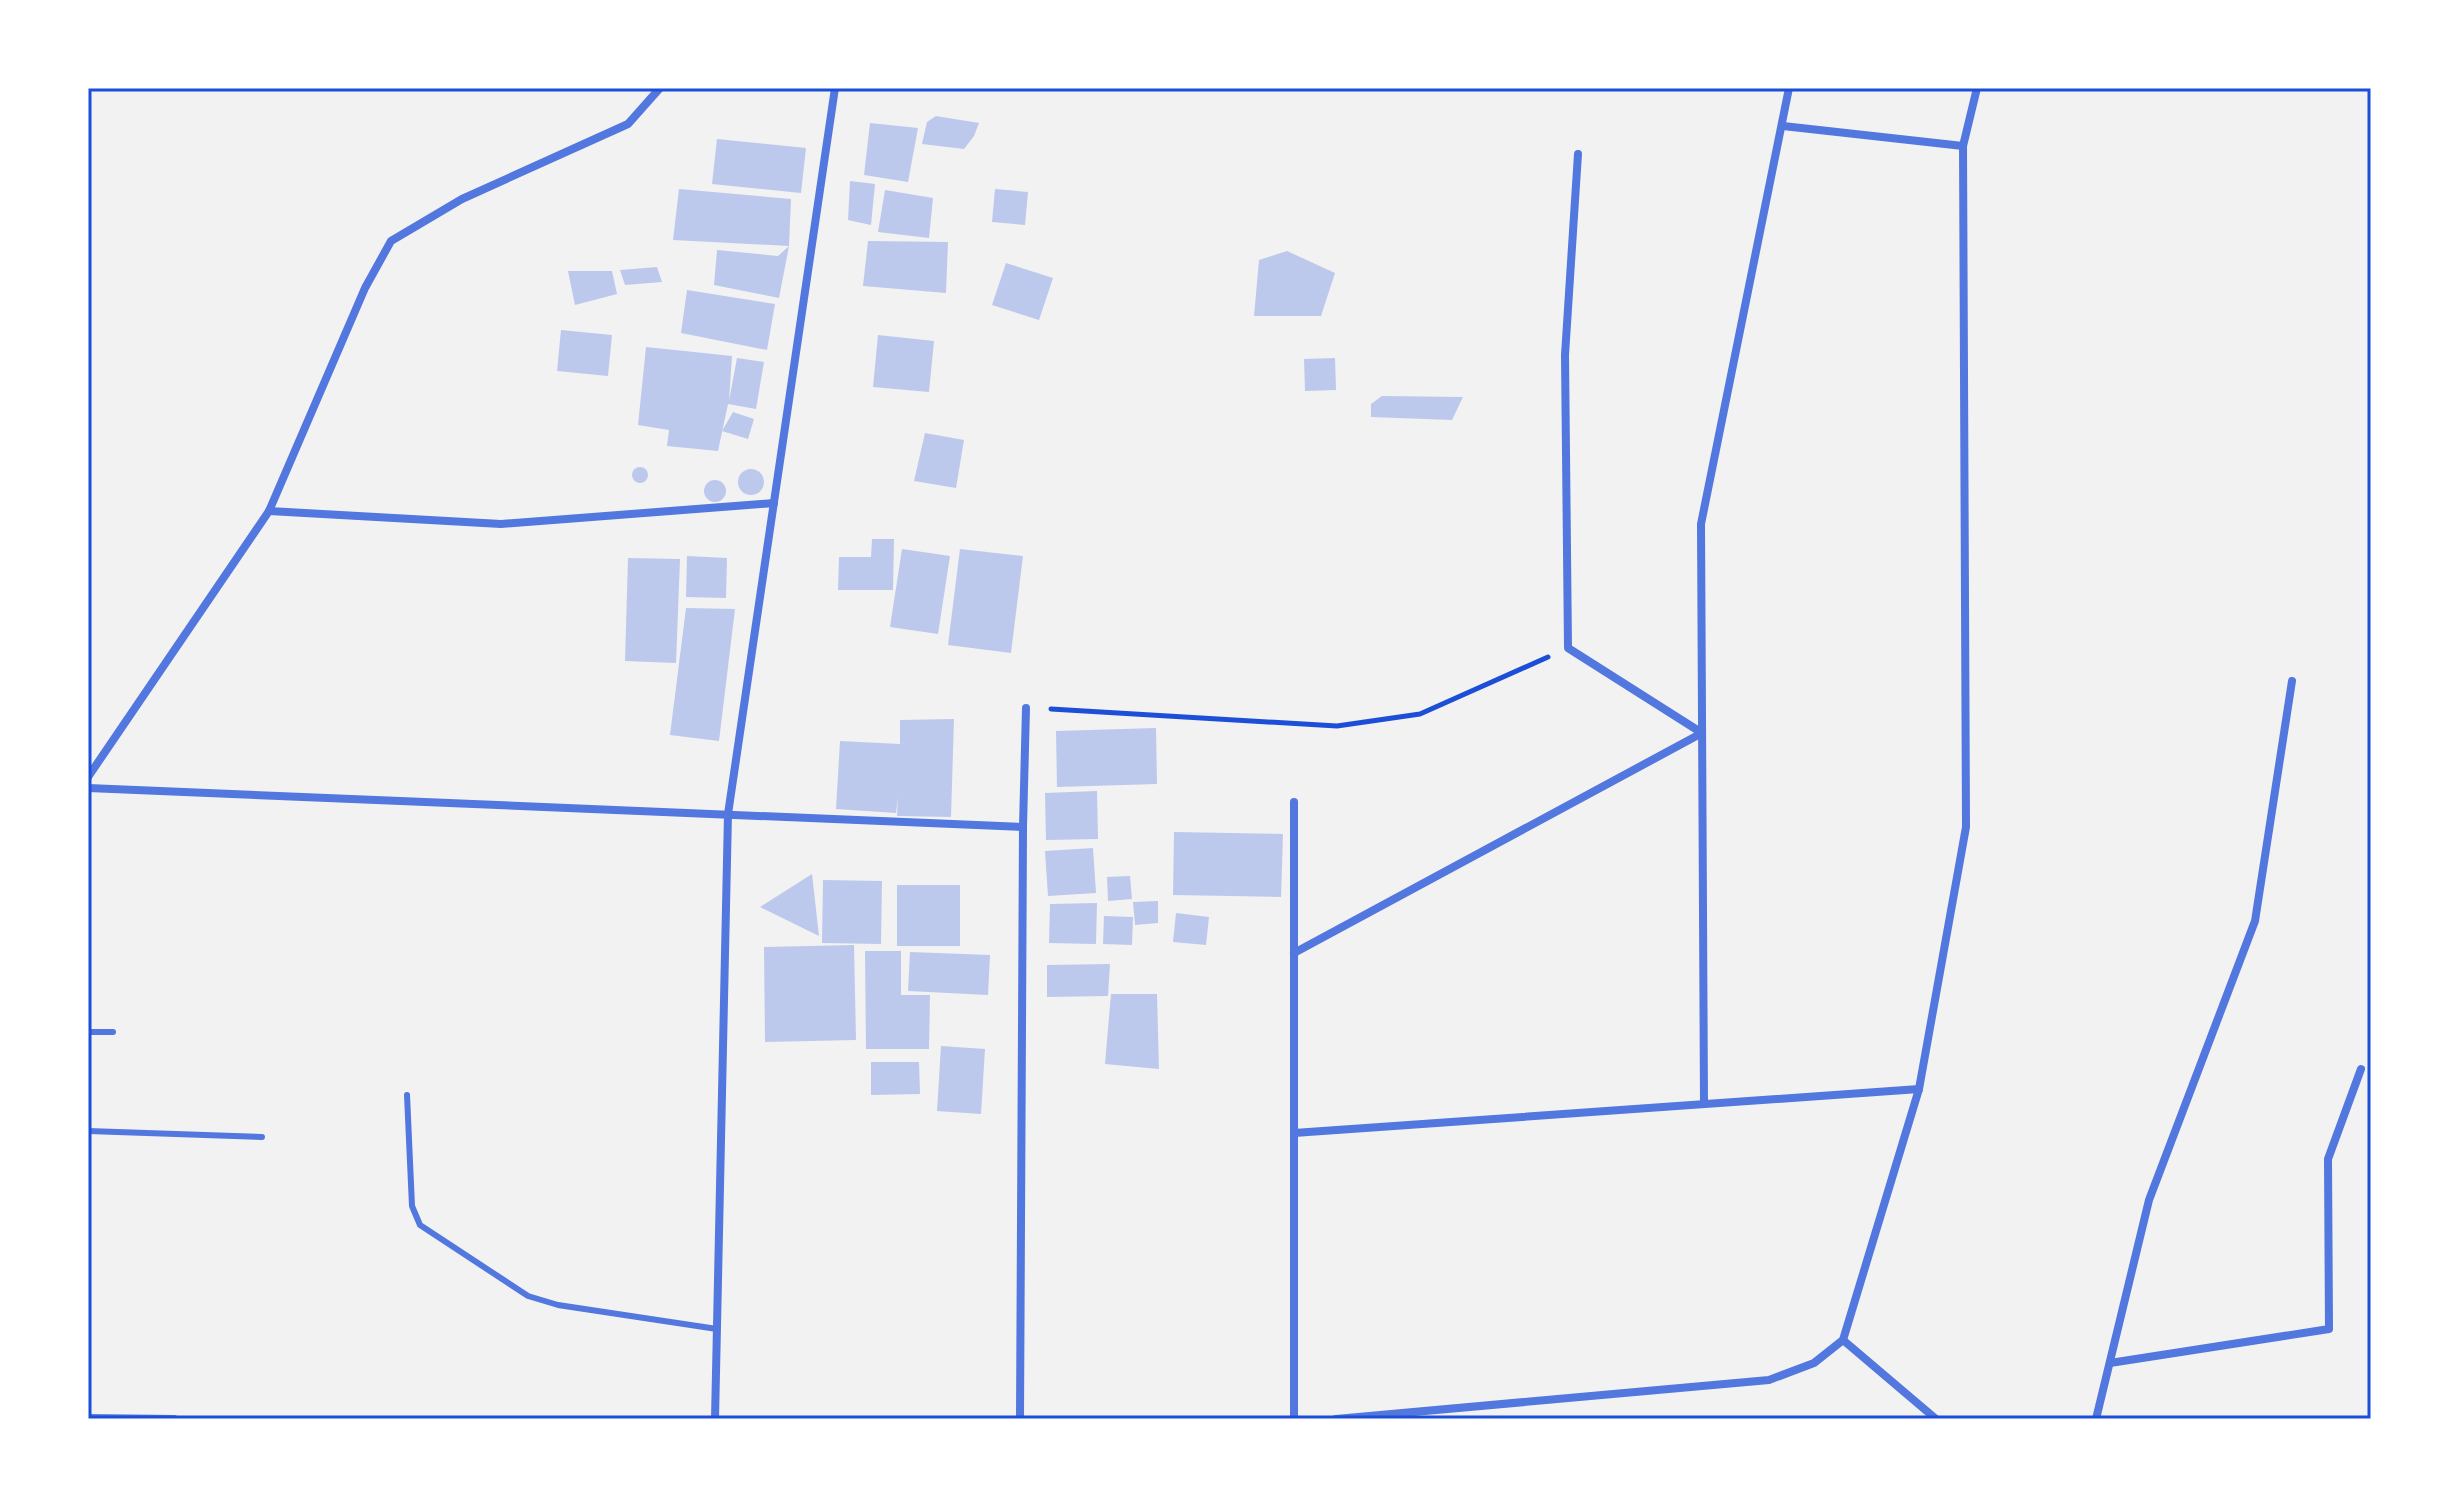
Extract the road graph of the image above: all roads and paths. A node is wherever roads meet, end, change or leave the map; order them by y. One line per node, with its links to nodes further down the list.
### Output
1 (660, 88): 9 (street)
2 (835, 88): 8 (street)
3 (1789, 88): 5 (street)
4 (1977, 88): 6 (street)
5 (1783, 126): 6 (street); 13 (street)
6 (1963, 146): 23 (street)
7 (1578, 154): 10 (street)
8 (774, 503): 9 (street); 17 (street)
9 (269, 511): 14 (street)
10 (1568, 648): 12 (path); 13 (street)
11 (2292, 681): 31 (street)
12 (1026, 708): 18 (street)
13 (1702, 733): 19 (street); 25 (street)
14 (88, 777)
15 (88, 788): 17 (street)
16 (1294, 802): 19 (street)
17 (728, 814): 18 (street); 29 (street)
18 (1023, 827): 35 (street)
19 (1294, 953): 27 (street)
20 (88, 1032): 21 (lane)
21 (113, 1032)
22 (2361, 1069): 31 (street)
23 (1919, 1089): 25 (street); 30 (street)
24 (407, 1095): 29 (lane)
25 (1704, 1104): 27 (street)
26 (88, 1131): 28 (lane)
27 (1294, 1133): 36 (street)
28 (262, 1137)
29 (717, 1329): 34 (street)
30 (1843, 1340): 37 (street); 38 (street)
31 (2110, 1363): 39 (street)
32 (88, 1418): 33 (street)
33 (174, 1419)
34 (715, 1419)
35 (1020, 1419)
36 (1294, 1419)
37 (1336, 1419)
38 (1936, 1419)
39 (2096, 1419)

